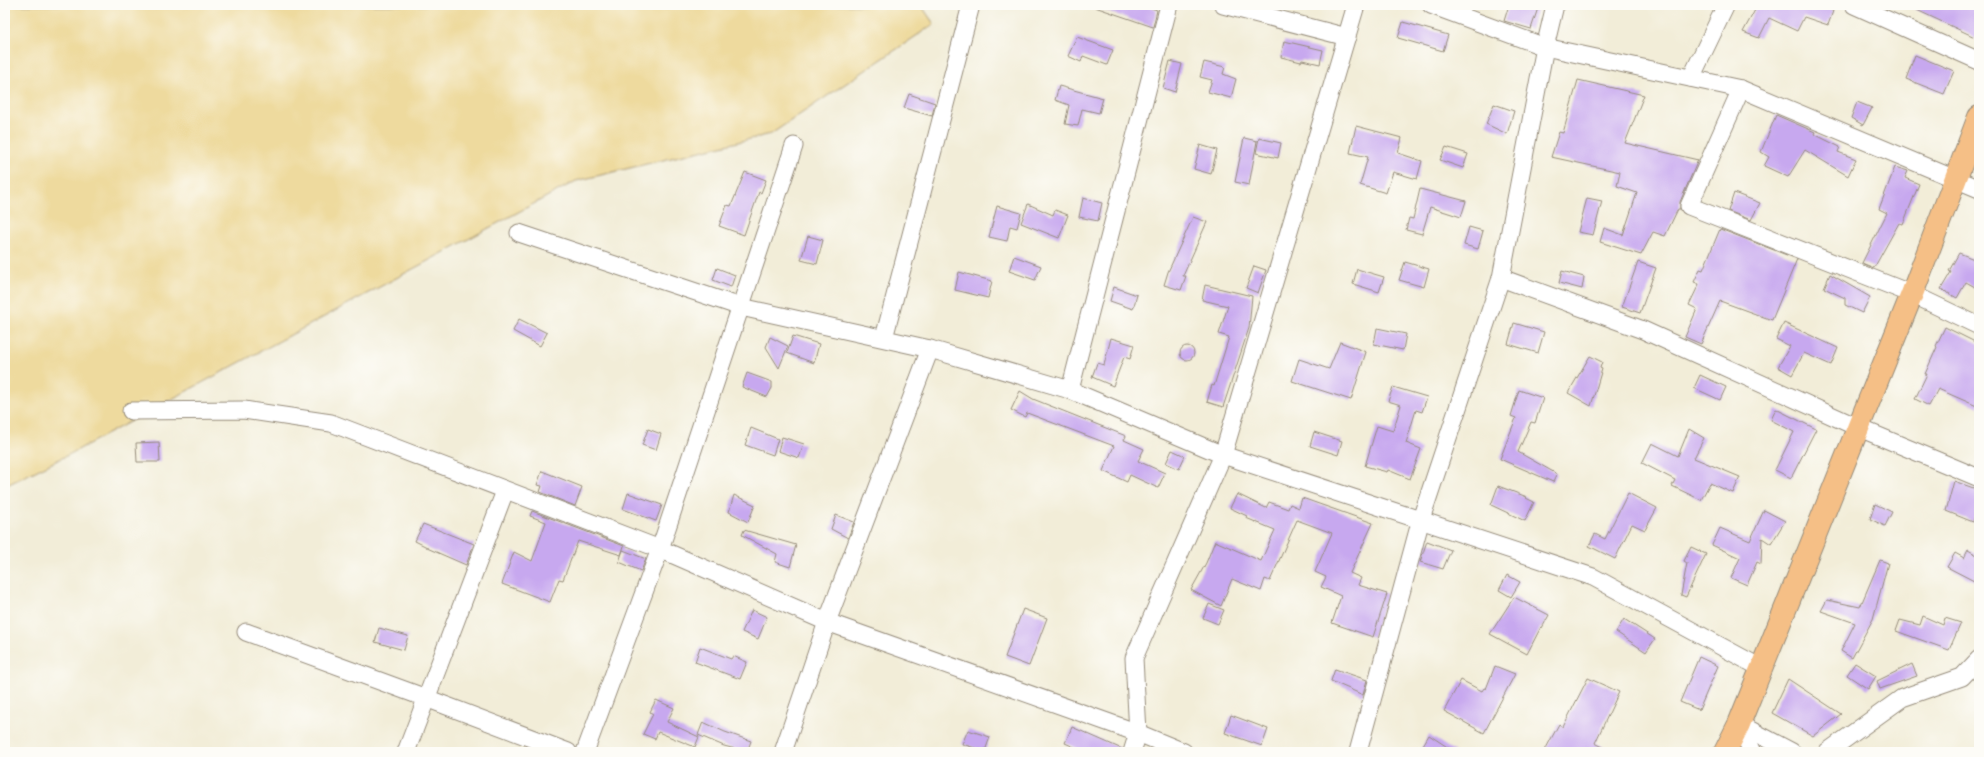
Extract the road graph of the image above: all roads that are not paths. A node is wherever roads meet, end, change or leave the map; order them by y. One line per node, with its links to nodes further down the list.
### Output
1 (972, 5): 23 (street)
2 (1169, 5): 25 (street)
3 (1223, 5): 9 (street)
4 (1356, 5): 9 (street)
5 (1431, 5): 10 (street)
6 (1555, 5): 10 (street)
7 (1726, 5): 12 (street)
8 (1854, 5): 11 (street)
9 (1347, 37): 28 (street)
10 (1545, 47): 12 (street); 19 (street)
11 (1979, 61)
12 (1691, 78): 13 (street)
13 (1741, 89): 16 (street); 20 (street)
14 (1979, 117): 16 (main road)
15 (794, 146): 21 (street)
16 (1955, 178): 17 (street); 20 (main road)
17 (1979, 189)
18 (519, 233): 21 (street)
19 (1501, 278): 27 (street); 31 (street)
20 (1912, 294): 22 (street); 27 (main road)
21 (741, 307): 23 (street); 32 (street)
22 (1979, 326)
23 (884, 338): 24 (street)
24 (930, 349): 25 (street); 33 (street)
25 (1070, 390): 28 (street)
26 (131, 411): 30 (street)
27 (1857, 427): 29 (street); 36 (main road)
28 (1223, 455): 31 (street); 39 (street)
29 (1979, 478)
30 (505, 491): 32 (street); 37 (street)
31 (1421, 519): 36 (street); 46 (street)
32 (660, 549): 33 (street); 42 (street)
33 (827, 622): 39 (street); 43 (street)
34 (246, 632): 37 (street)
35 (1979, 659): 50 (street)
36 (1762, 668): 38 (main road)
37 (426, 698): 40 (street); 41 (street)
38 (1739, 724): 47 (main road); 48 (street); 49 (street)
39 (1138, 733): 44 (street); 45 (street)
40 (406, 752)
41 (568, 752)
42 (584, 752)
43 (783, 752)
44 (1132, 752)
45 (1184, 752)
46 (1358, 752)
47 (1725, 752)
48 (1752, 752)
49 (1792, 752)
50 (1826, 752)

